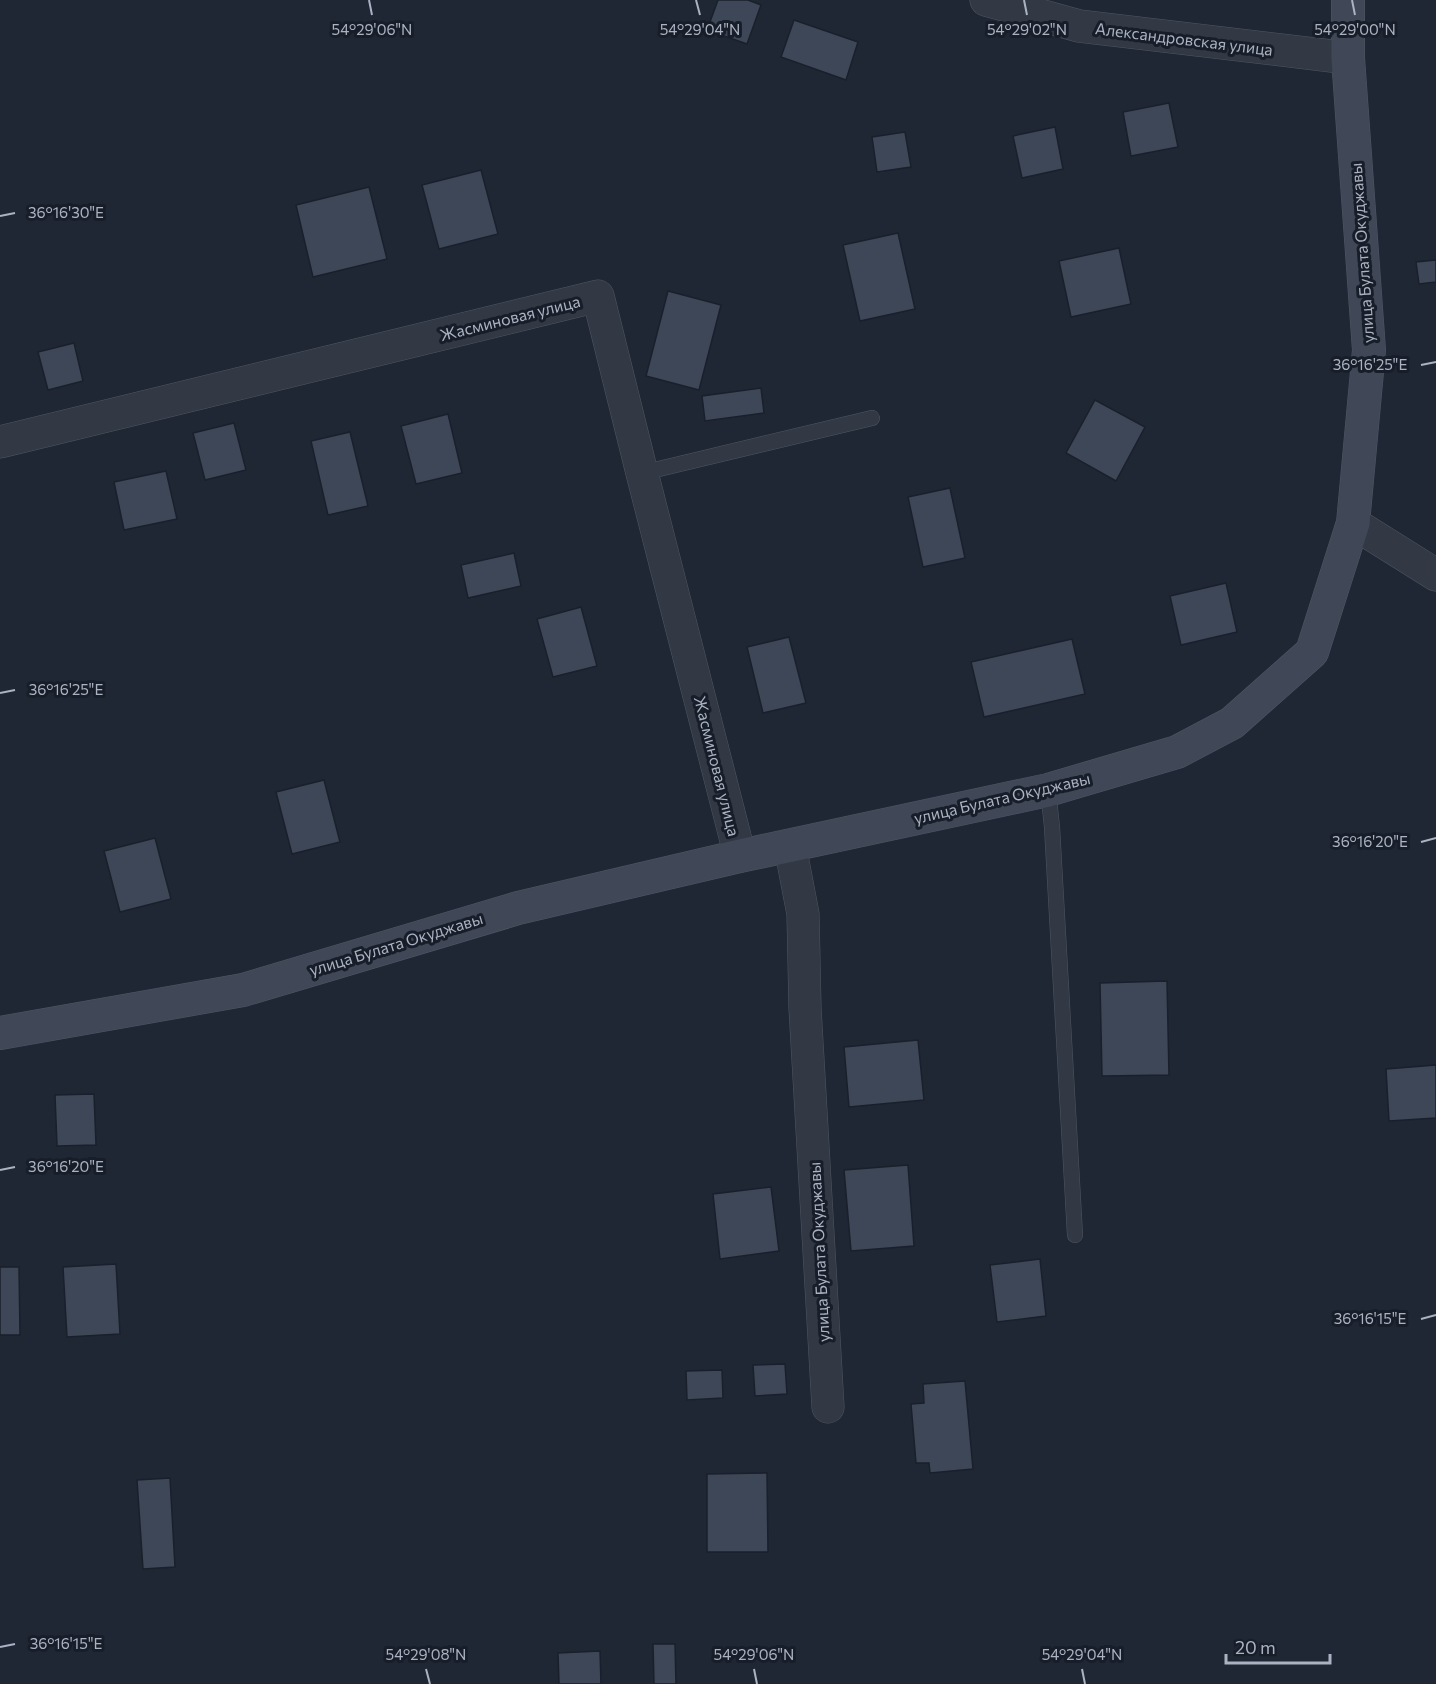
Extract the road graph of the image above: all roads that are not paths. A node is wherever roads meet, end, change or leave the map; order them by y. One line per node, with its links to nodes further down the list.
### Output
1 (986, 0): 3 (street, Александровская улица)
2 (1348, 0): 3 (street, улица Булата Окуджавы)
3 (1348, 58): 7 (street, улица Булата Окуджавы)
4 (872, 418): 6 (lane)
5 (0, 442): 6 (street, Жасминовая улица)
6 (642, 473): 11 (street, Жасминовая улица)
7 (1353, 523): 8 (street); 9 (street, улица Булата Окуджавы)
8 (1436, 575)
9 (1048, 790): 10 (street, улица Булата Окуджавы); 13 (lane)
10 (790, 846): 11 (street, улица Булата Окуджавы); 14 (street, улица Булата Окуджавы)
11 (740, 856): 12 (street, улица Булата Окуджавы)
12 (0, 1033)
13 (1075, 1235)
14 (828, 1407)

